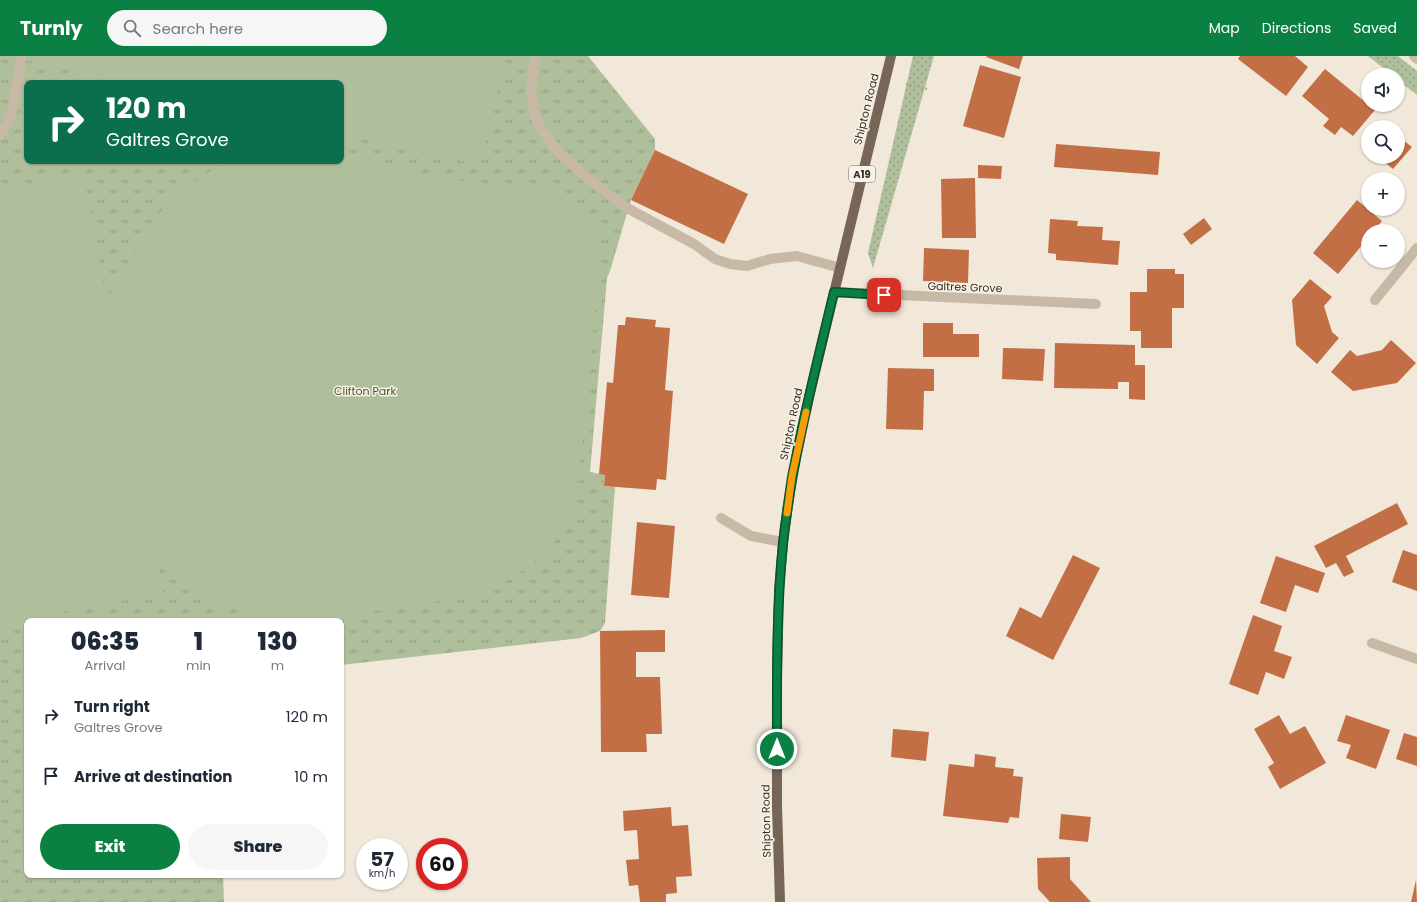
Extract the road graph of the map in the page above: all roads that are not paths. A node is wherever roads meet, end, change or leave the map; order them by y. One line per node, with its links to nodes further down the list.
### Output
1 (22, 56): 6 (street)
2 (535, 56): 8 (street)
3 (891, 56): 8 (main road, Shipton Road / A19)
4 (1414, 56): 5 (street)
5 (1417, 59)
6 (0, 135)
7 (1417, 248): 10 (street)
8 (840, 268): 9 (main road, Shipton Road / A19)
9 (834, 292): 11 (street, Galtres Grove); 13 (main road, Shipton Road / A19)
10 (1375, 300)
11 (1096, 304)
12 (721, 518): 13 (street)
13 (783, 542): 16 (main road, Shipton Road / A19)
14 (1372, 643): 15 (street)
15 (1417, 659)
16 (780, 902)

